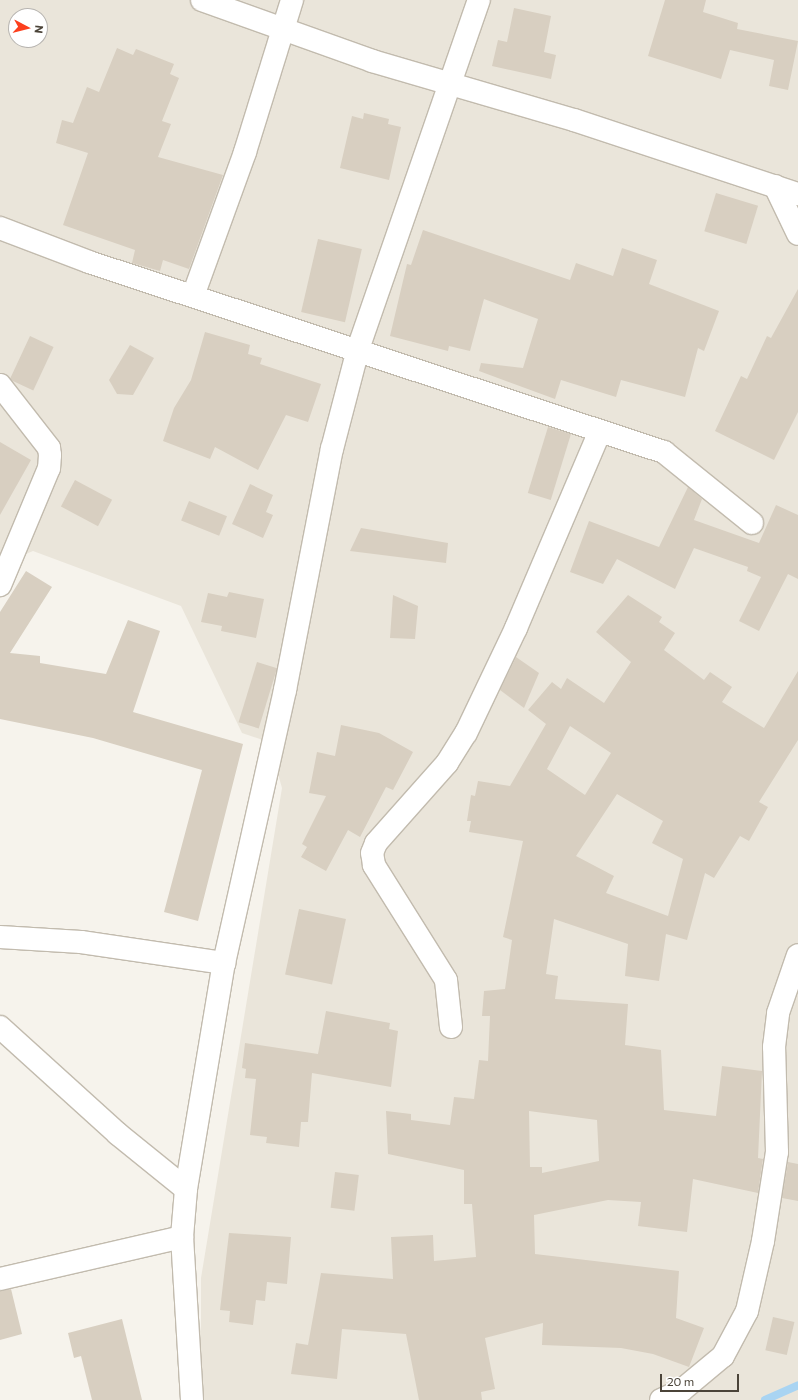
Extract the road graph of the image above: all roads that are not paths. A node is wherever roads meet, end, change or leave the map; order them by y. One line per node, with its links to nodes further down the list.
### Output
1 (202, 0): 4 (street)
2 (292, 0): 4 (street)
3 (479, 0): 5 (street)
4 (284, 29): 5 (street); 10 (street)
5 (449, 85): 6 (street); 11 (street)
6 (775, 186): 7 (street); 9 (street)
7 (798, 194)
8 (0, 228): 10 (street)
9 (798, 234)
10 (193, 296): 11 (street)
11 (358, 349): 13 (street); 18 (street)
12 (0, 386): 15 (street)
13 (599, 433): 14 (street); 20 (street)
14 (752, 523)
15 (0, 585)
16 (0, 937): 18 (street)
17 (798, 955): 25 (street)
18 (224, 963): 21 (street)
19 (0, 1027): 21 (street)
20 (451, 1027)
21 (186, 1189): 22 (street)
22 (182, 1237): 23 (street); 24 (street)
23 (0, 1278)
24 (192, 1400)
25 (661, 1400)

